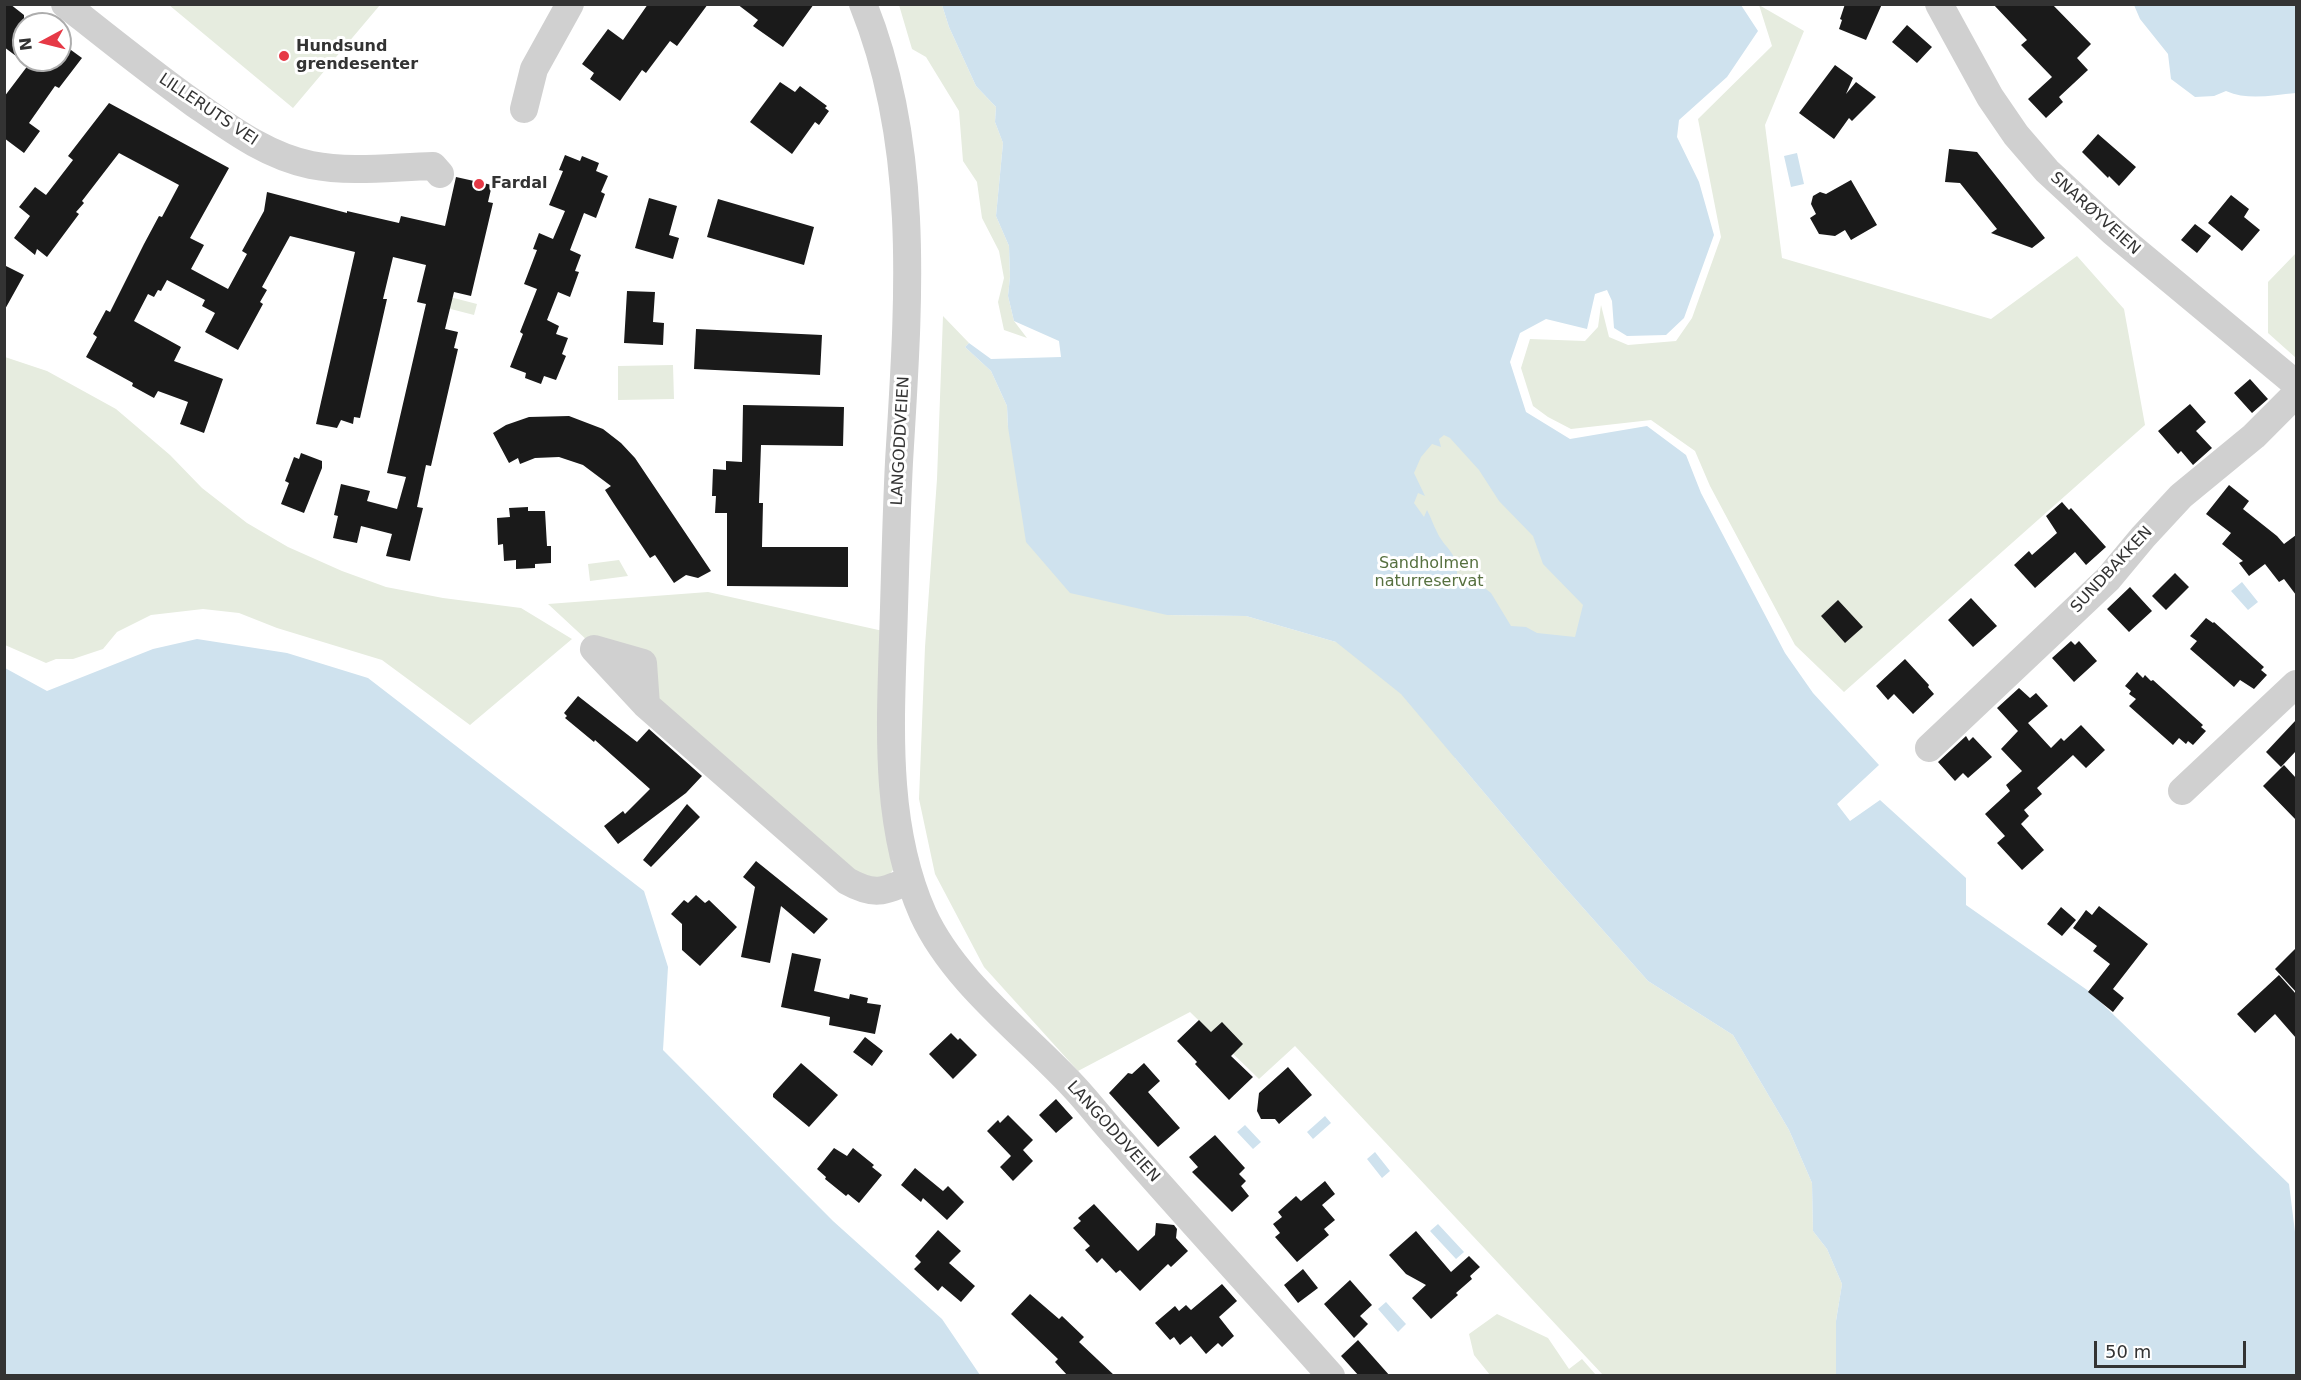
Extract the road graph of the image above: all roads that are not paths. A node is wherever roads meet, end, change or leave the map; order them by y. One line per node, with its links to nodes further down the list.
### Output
1 (64, 4): 6 (street, LILLERUTS VEI)
2 (570, 4): 5 (street)
3 (863, 4): 13 (street, LANGODDVEIEN)
4 (1939, 4): 7 (street, SNARØYVEIEN)
5 (524, 109)
6 (440, 174)
7 (2296, 384)
8 (2296, 393): 11 (street, SUNDBAKKEN)
9 (2296, 684): 12 (street)
10 (646, 705): 13 (street)
11 (1929, 748)
12 (2182, 791)
13 (910, 880): 14 (street, LANGODDVEIEN)
14 (1331, 1376)

